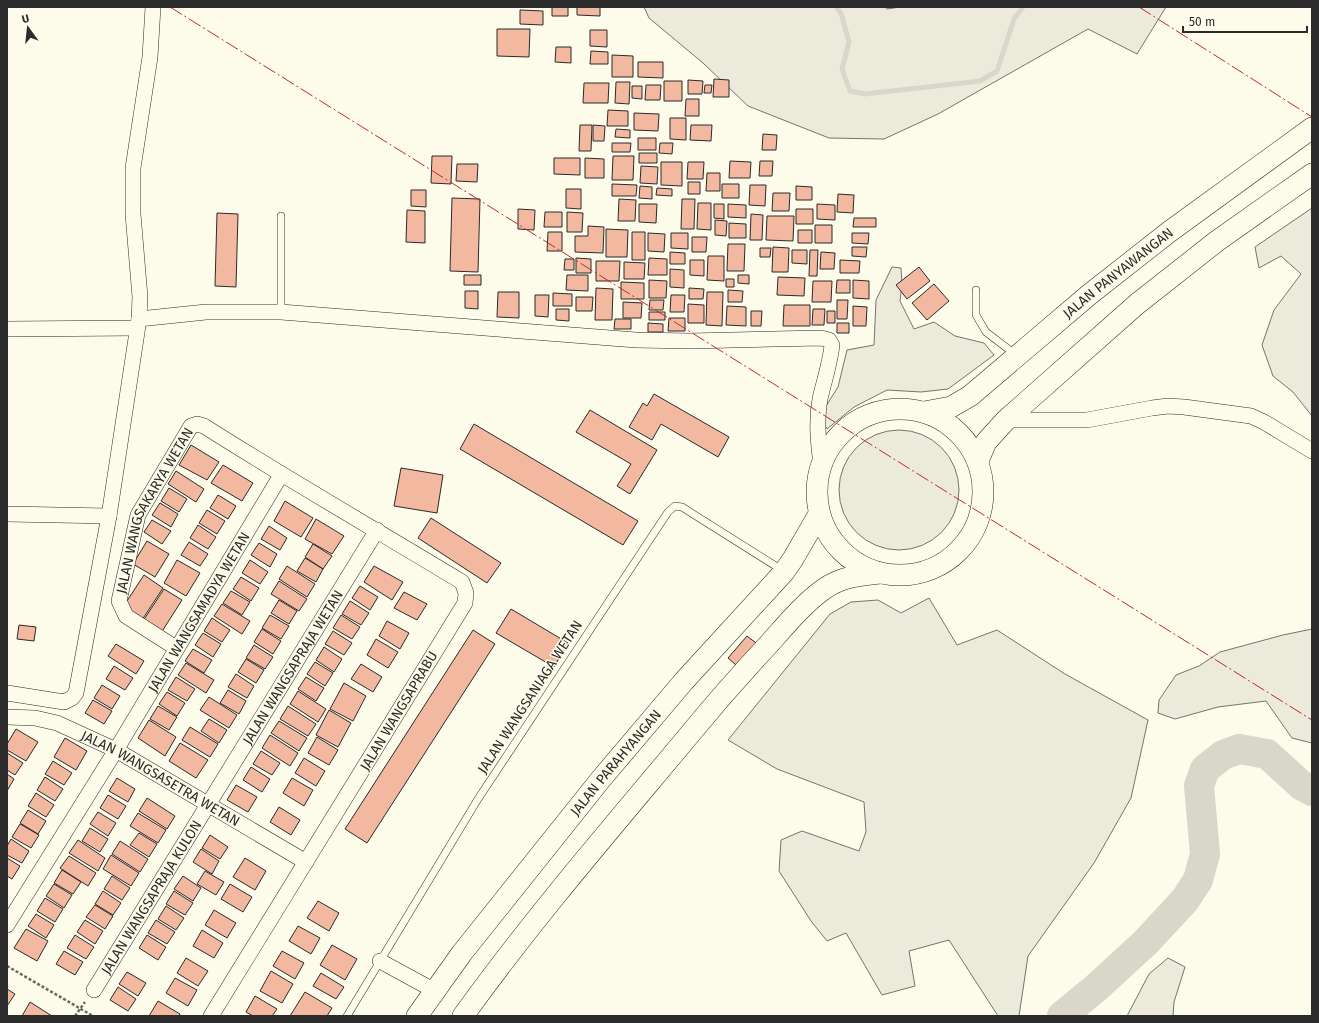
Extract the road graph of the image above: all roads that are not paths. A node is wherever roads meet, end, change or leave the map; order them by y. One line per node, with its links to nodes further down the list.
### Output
1 (153, 7): 7 (street)
2 (1312, 128): 9 (main road, JALAN PANYAWANGAN)
3 (1312, 174): 11 (main road)
4 (281, 216): 6 (lane)
5 (976, 290): 9 (lane)
6 (280, 312): 7 (street); 14 (street)
7 (138, 324): 8 (street); 18 (street)
8 (7, 329)
9 (1017, 356): 10 (main road, JALAN PANYAWANGAN)
10 (924, 412): 13 (main road); 14 (main road)
11 (1006, 420): 12 (street); 13 (main road)
12 (1312, 451)
13 (978, 461): 21 (main road)
14 (821, 464): 17 (main road)
15 (281, 475): 19 (street, JALAN WANGSAPRABU); 22 (street, JALAN WANGSAMADYA WETAN); 22 (street, JALAN WANGSAKARYA WETAN)
16 (7, 514): 18 (street)
17 (819, 514): 20 (main road, JALAN PARAHYANGAN); 21 (main road)
18 (109, 516): 23 (street)
19 (377, 530): 26 (street, JALAN WANGSAPRAJA WETAN); 27 (street, JALAN WANGSAPRABU)
20 (784, 572): 29 (lane, JALAN WANGSANIAGA WETAN); 31 (main road, JALAN PARAHYANGAN)
21 (880, 573): 35 (main road)
22 (176, 648): 25 (street, JALAN WANGSAMADYA WETAN)
23 (7, 693)
24 (7, 717): 25 (street, JALAN WANGSASETRA WETAN)
25 (116, 750): 26 (street, JALAN WANGSASETRA WETAN); 28 (street, JALAN WANGSAMADYA WETAN)
26 (209, 805): 27 (street, JALAN WANGSASETRA WETAN); 30 (street, JALAN WANGSAPRAJA KULON)
27 (306, 862): 32 (street, JALAN WANGSAPRABU)
28 (7, 926)
29 (380, 961): 31 (street); 33 (lane, JALAN WANGSANIAGA WETAN)
30 (94, 990)
31 (435, 991): 34 (main road, JALAN PARAHYANGAN)
32 (211, 1016)
33 (347, 1016)
34 (417, 1016)
35 (463, 1016)

